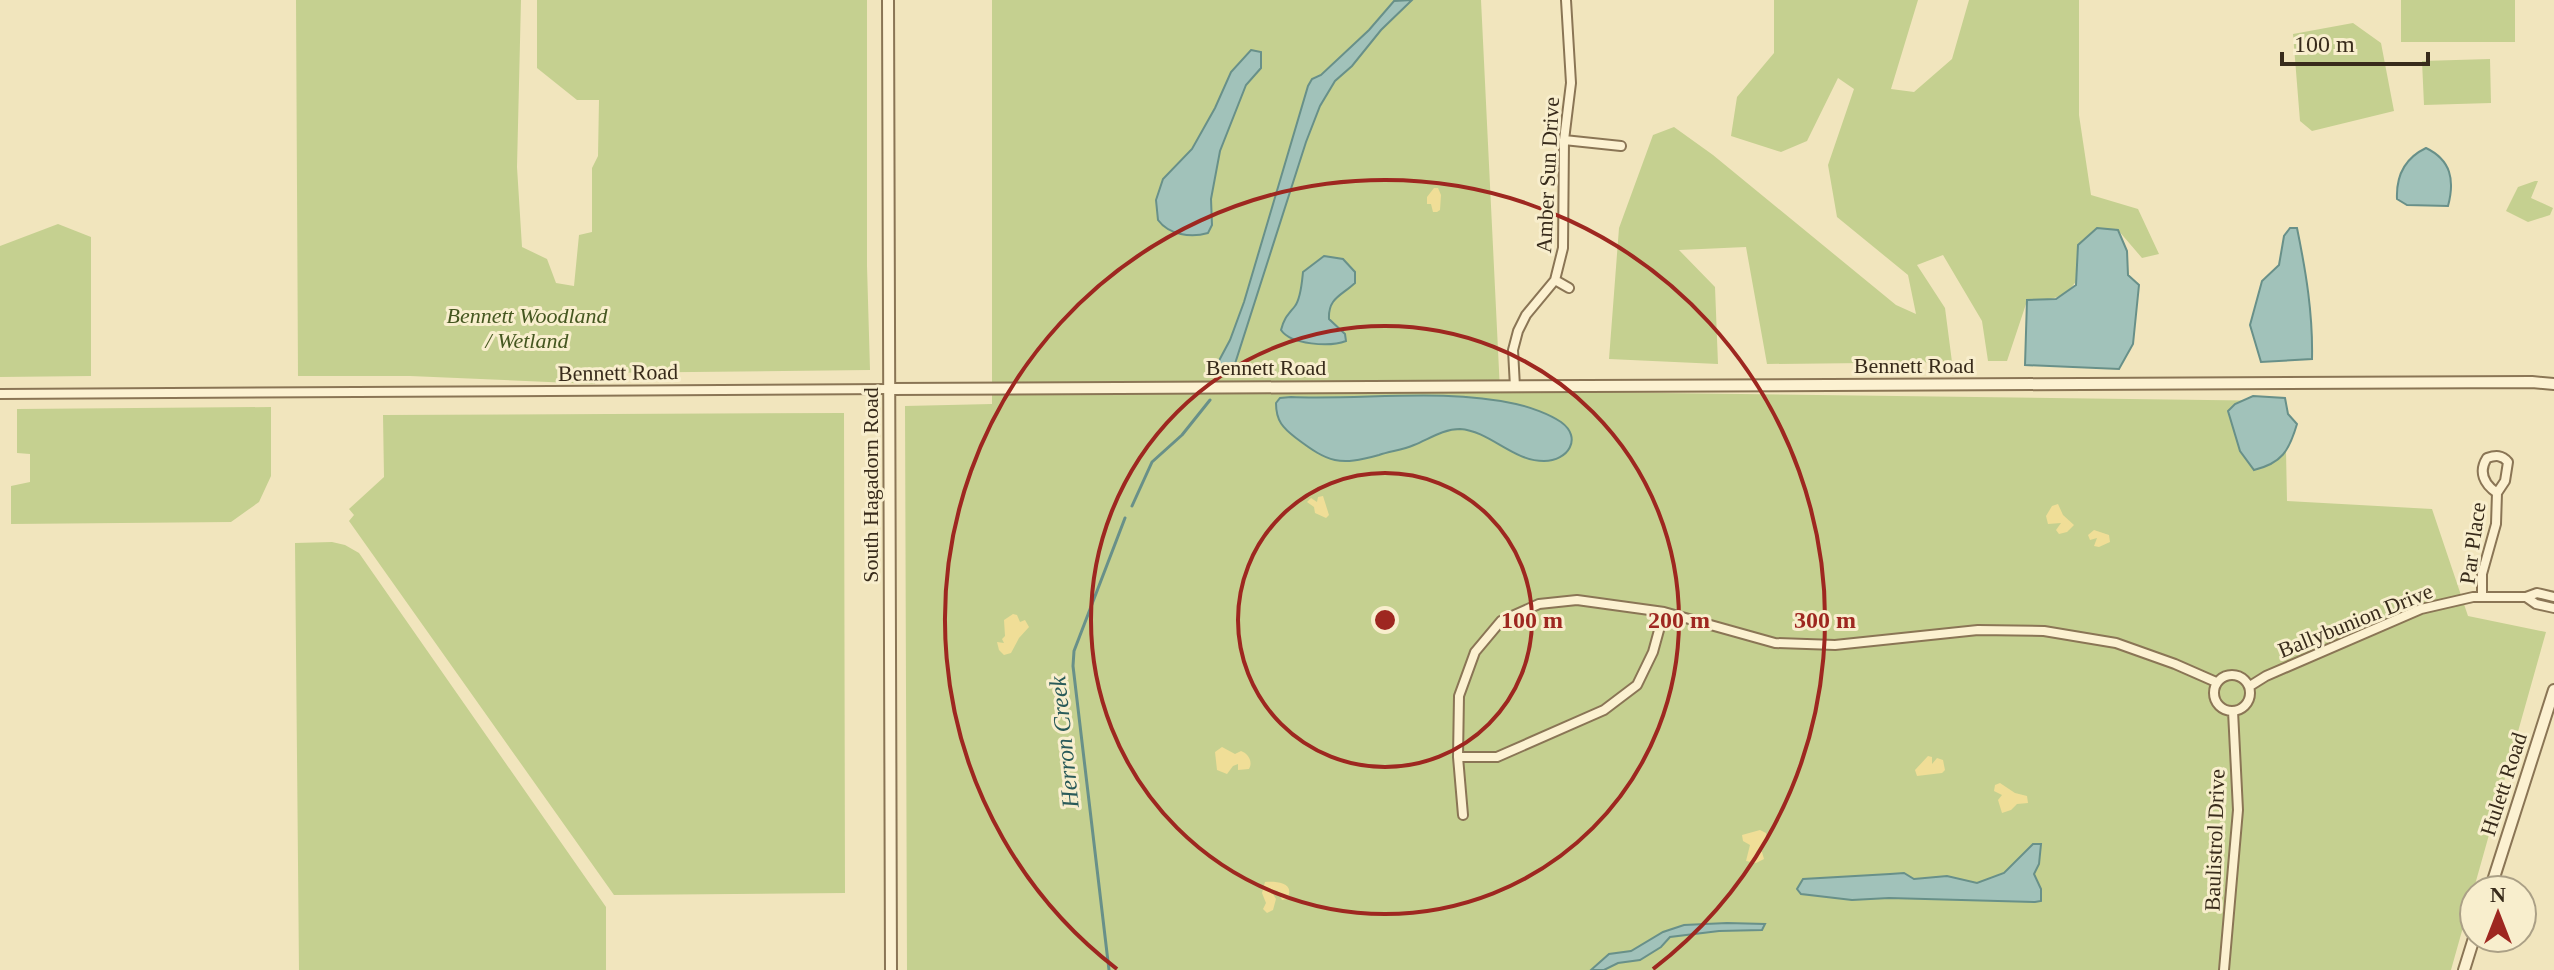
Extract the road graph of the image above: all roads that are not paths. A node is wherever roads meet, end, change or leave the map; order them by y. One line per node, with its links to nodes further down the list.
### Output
1 (888, 0): 11 (street, South Hagadorn Road)
2 (1566, 0): 3 (street, Amber Sun Drive)
3 (1564, 140): 4 (street); 5 (street, Amber Sun Drive)
4 (1621, 146)
5 (1555, 280): 6 (street); 10 (street, Amber Sun Drive)
6 (1569, 288)
7 (2554, 378): 8 (street, Bennett Road)
8 (2532, 382): 9 (street, Bennett Road); 10 (street, Bennett Road)
9 (2554, 384)
10 (1515, 387): 11 (street, Bennett Road)
11 (890, 389): 12 (street, Bennett Road); 26 (street, South Hagadorn Road)
12 (0, 394)
13 (2497, 493): 14 (street, Par Place)
14 (2482, 597): 15 (street, Ballybunion Drive); 20 (street, Ballybunion Drive)
15 (2526, 597): 16 (street, Ballybunion Drive); 17 (street, Ballybunion Drive)
16 (2554, 597)
17 (2554, 608)
18 (1664, 612): 19 (street); 23 (street); 23 (street)
19 (2216, 682): 20 (street); 22 (street)
20 (2250, 686): 22 (street)
21 (2554, 690): 25 (street, Hulett Road)
22 (2233, 711): 27 (street, Baulistrol Drive)
23 (1458, 757): 24 (street)
24 (1463, 815)
25 (2495, 874)
26 (891, 970)
27 (2224, 970)

